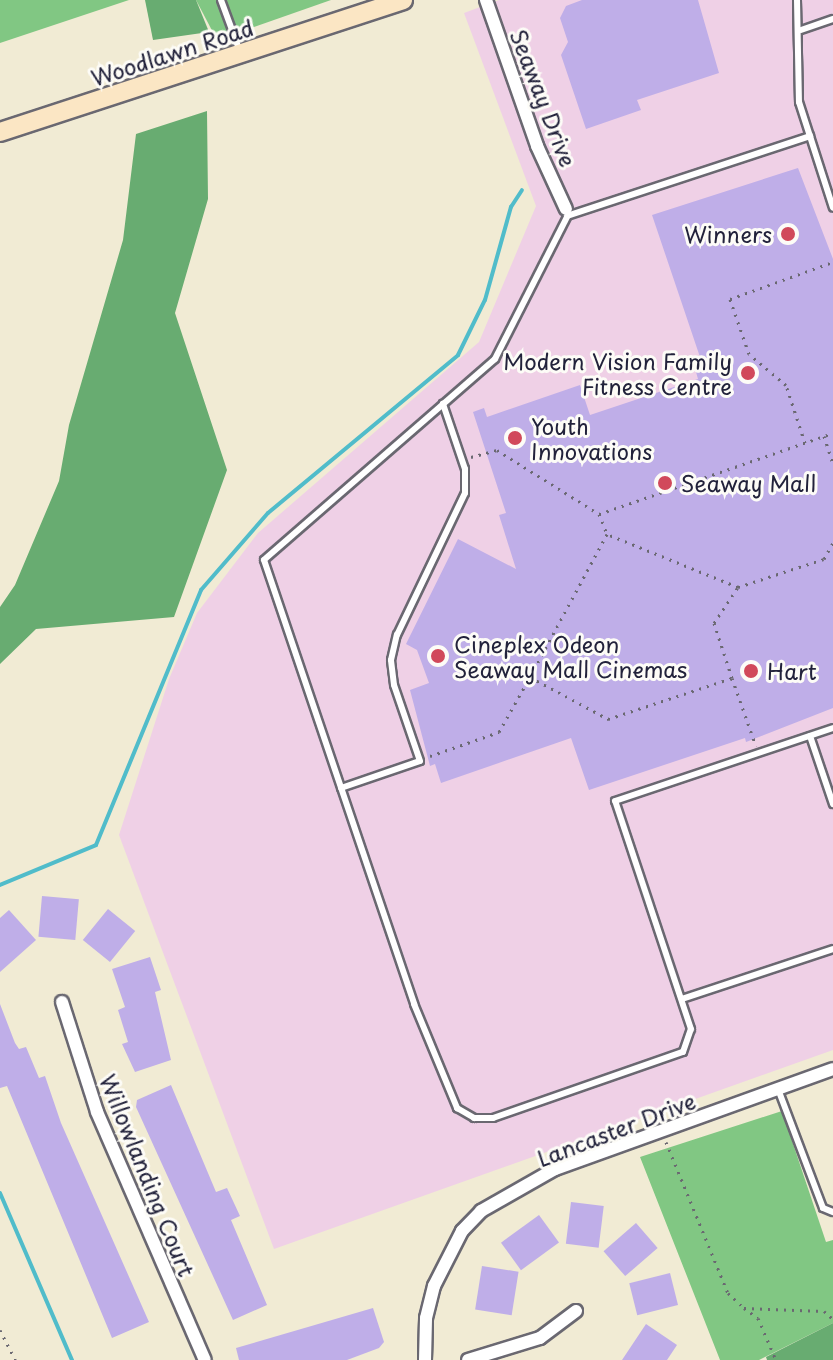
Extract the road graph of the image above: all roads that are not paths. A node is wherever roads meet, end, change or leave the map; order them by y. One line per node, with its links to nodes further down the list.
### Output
1 (221, 0): 7 (lane)
2 (403, 0): 7 (main road, Woodlawn Road)
3 (486, 0): 11 (street, Seaway Drive)
4 (797, 0): 6 (lane)
5 (833, 19): 6 (lane)
6 (801, 30): 9 (lane)
7 (241, 54): 8 (main road, Woodlawn Road)
8 (0, 132)
9 (810, 136): 10 (lane); 11 (lane)
10 (833, 208)
11 (566, 213): 12 (lane)
12 (443, 404): 15 (lane); 15 (lane)
13 (833, 728): 14 (lane)
14 (810, 736): 16 (lane); 18 (lane)
15 (341, 788): 18 (lane)
16 (833, 804)
17 (833, 949): 18 (lane)
18 (682, 999)
19 (62, 1002): 24 (street, Willowlanding Court)
20 (833, 1069): 21 (street, Lancaster Drive)
21 (778, 1089): 22 (lane); 25 (street, Lancaster Drive)
22 (833, 1212)
23 (576, 1311): 26 (street)
24 (205, 1360)
25 (425, 1360)
26 (468, 1360)

